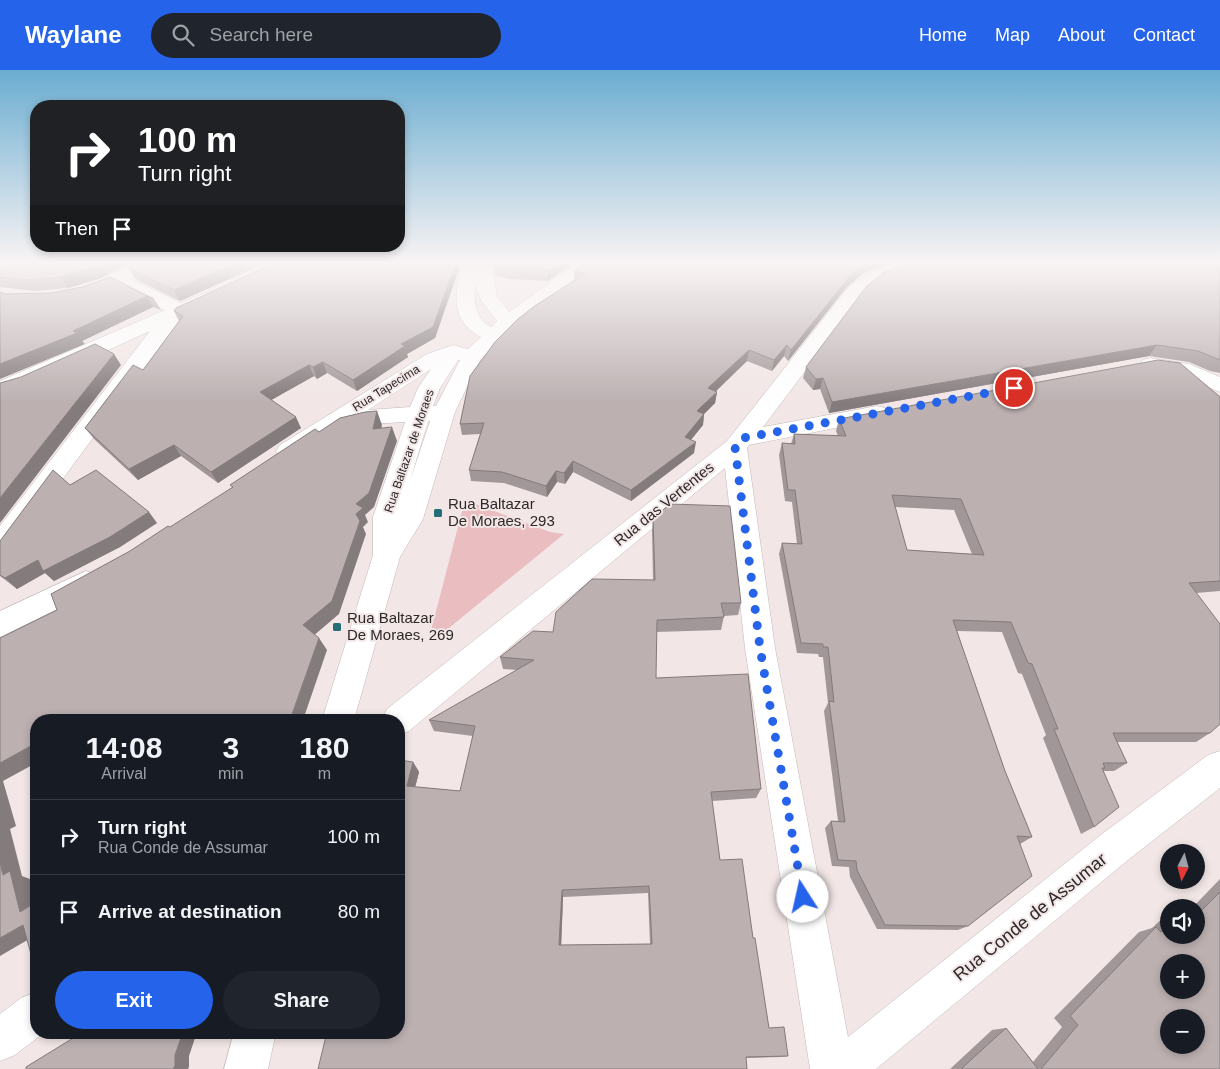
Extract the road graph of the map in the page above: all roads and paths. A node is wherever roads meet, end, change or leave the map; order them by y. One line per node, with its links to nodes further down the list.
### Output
1 (171, 310): 8 (street)
2 (184, 310): 8 (street)
3 (467, 310): 9 (street)
4 (489, 310): 9 (street)
5 (512, 310): 9 (street, Rua Baltazar de Moraes)
6 (515, 310): 9 (street, Rua Baltazar de Moraes)
7 (841, 310): 19 (street, Rua das Vertentes)
8 (177, 313): 14 (street); 21 (street)
9 (493, 324): 10 (street, Rua Baltazar de Moraes); 11 (street, Rua Baltazar de Moraes)
10 (451, 353): 11 (street, Rua Tapecima); 17 (street, Rua Baltazar de Moraes); 18 (street, Rua Tapecima)
11 (473, 356): 16 (street, Rua Baltazar de Moraes)
12 (1130, 367): 13 (street)
13 (1220, 384)
14 (0, 388)
15 (898, 409): 19 (street)
16 (444, 412): 17 (street, Rua Tapecima); 22 (street, Rua Baltazar de Moraes)
17 (419, 413): 18 (street, Rua Tapecima); 22 (street, Rua Baltazar de Moraes)
18 (304, 440): 20 (street, Rua Tapecima)
19 (739, 442): 26 (street, Rua das Vertentes); 32 (street)
20 (272, 462)
21 (0, 545)
22 (387, 555): 25 (street, Rua Baltazar de Moraes)
23 (105, 571): 24 (street)
24 (0, 625)
25 (340, 714)
26 (405, 714)
27 (1220, 767): 33 (street, Rua Conde de Assumar)
28 (30, 1018): 30 (street)
29 (254, 1039): 31 (street)
30 (0, 1040)
31 (246, 1069)
32 (832, 1069)
33 (842, 1069)

